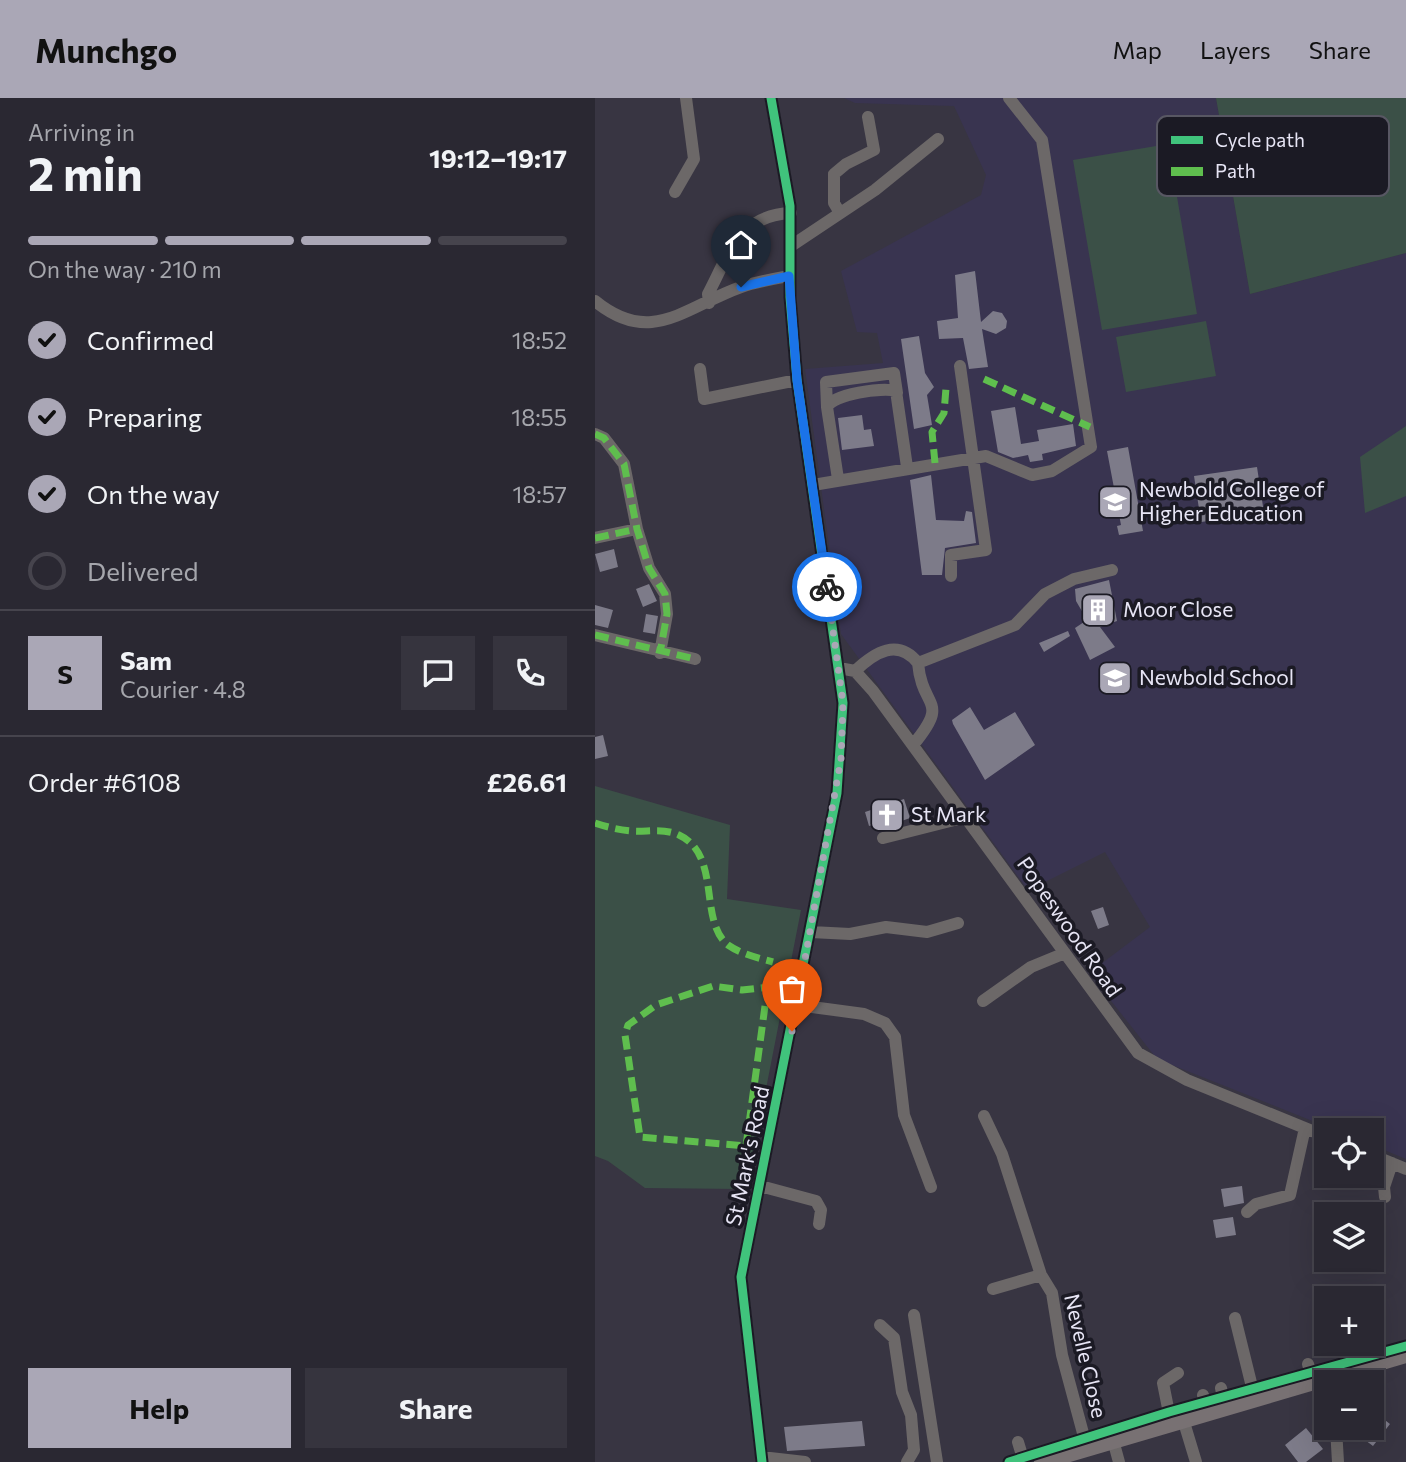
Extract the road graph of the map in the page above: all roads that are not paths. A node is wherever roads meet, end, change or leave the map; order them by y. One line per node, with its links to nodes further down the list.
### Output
1 (687, 98): 6 (street)
2 (771, 98): 7 (street, St Mark's Road)
3 (1009, 98): 19 (street)
4 (868, 117): 8 (street)
5 (938, 139): 8 (street)
6 (675, 192)
7 (791, 213): 9 (street, St Mark's Road); 12 (street)
8 (840, 213): 9 (street)
9 (791, 246): 10 (street, St Mark's Road)
10 (789, 276): 12 (street); 15 (street, St Mark's Road)
11 (595, 301): 12 (street)
12 (709, 303)
13 (960, 366): 19 (street)
14 (700, 369): 15 (street)
15 (797, 380): 22 (street, St Mark's Road)
16 (897, 393): 17 (street); 17 (street); 20 (street)
17 (827, 407): 21 (street)
18 (595, 434): 23 (street)
19 (974, 457): 20 (street); 26 (street)
20 (907, 467): 21 (street)
21 (838, 480): 22 (street)
22 (813, 485): 31 (street, St Mark's Road)
23 (637, 529): 24 (street); 28 (street)
24 (595, 538)
25 (1112, 570): 30 (street)
26 (951, 576)
27 (595, 635): 28 (street)
28 (660, 653): 29 (street)
29 (695, 659)
30 (918, 663): 32 (street); 33 (street)
31 (839, 668): 32 (street); 37 (street, St Mark's Road)
32 (855, 671): 33 (street, Popeswood Road)
33 (913, 745): 34 (street, Popeswood Road)
34 (967, 817): 35 (street); 38 (street, Popeswood Road)
35 (883, 838)
36 (958, 923): 37 (street)
37 (811, 932): 40 (street, St Mark's Road)
38 (1065, 953): 39 (street); 42 (street, Popeswood Road)
39 (983, 1001)
40 (797, 1005): 47 (street, St Mark's Road); 48 (street)
41 (984, 1115): 52 (street, Nevelle Close)
42 (1305, 1128): 43 (street, Popeswood Road); 50 (street)
43 (1314, 1132)
44 (1384, 1160): 45 (street)
45 (1392, 1163): 46 (street); 49 (street)
46 (1406, 1170)
47 (760, 1186): 51 (street); 73 (street, St Mark's Road)
48 (931, 1187)
49 (1385, 1197)
50 (1247, 1212)
51 (819, 1224)
52 (1041, 1275): 53 (street, Nevelle Close); 72 (street, Nevelle Close)
53 (993, 1289)
54 (913, 1315): 76 (street)
55 (1235, 1318): 65 (street)
56 (880, 1325): 75 (street)
57 (1406, 1355): 60 (main road)
58 (1311, 1364): 59 (street)
59 (1316, 1370)
60 (1356, 1370)
61 (1178, 1373): 68 (street)
62 (1314, 1383): 65 (main road)
63 (1221, 1388): 66 (street)
64 (1203, 1395): 67 (street)
65 (1255, 1399): 66 (main road)
66 (1225, 1407): 67 (main road)
67 (1208, 1412): 68 (main road)
68 (1177, 1421): 70 (main road); 81 (street)
69 (1337, 1440): 82 (street)
70 (1109, 1441): 72 (main road); 79 (street); 80 (street)
71 (1018, 1442): 77 (street)
72 (1087, 1448): 78 (main road)
73 (761, 1460): 74 (street)
74 (805, 1462)
75 (908, 1462)
76 (937, 1462)
77 (1024, 1462)
78 (1042, 1462)
79 (1111, 1462)
80 (1119, 1462)
81 (1196, 1462)
82 (1338, 1462)

